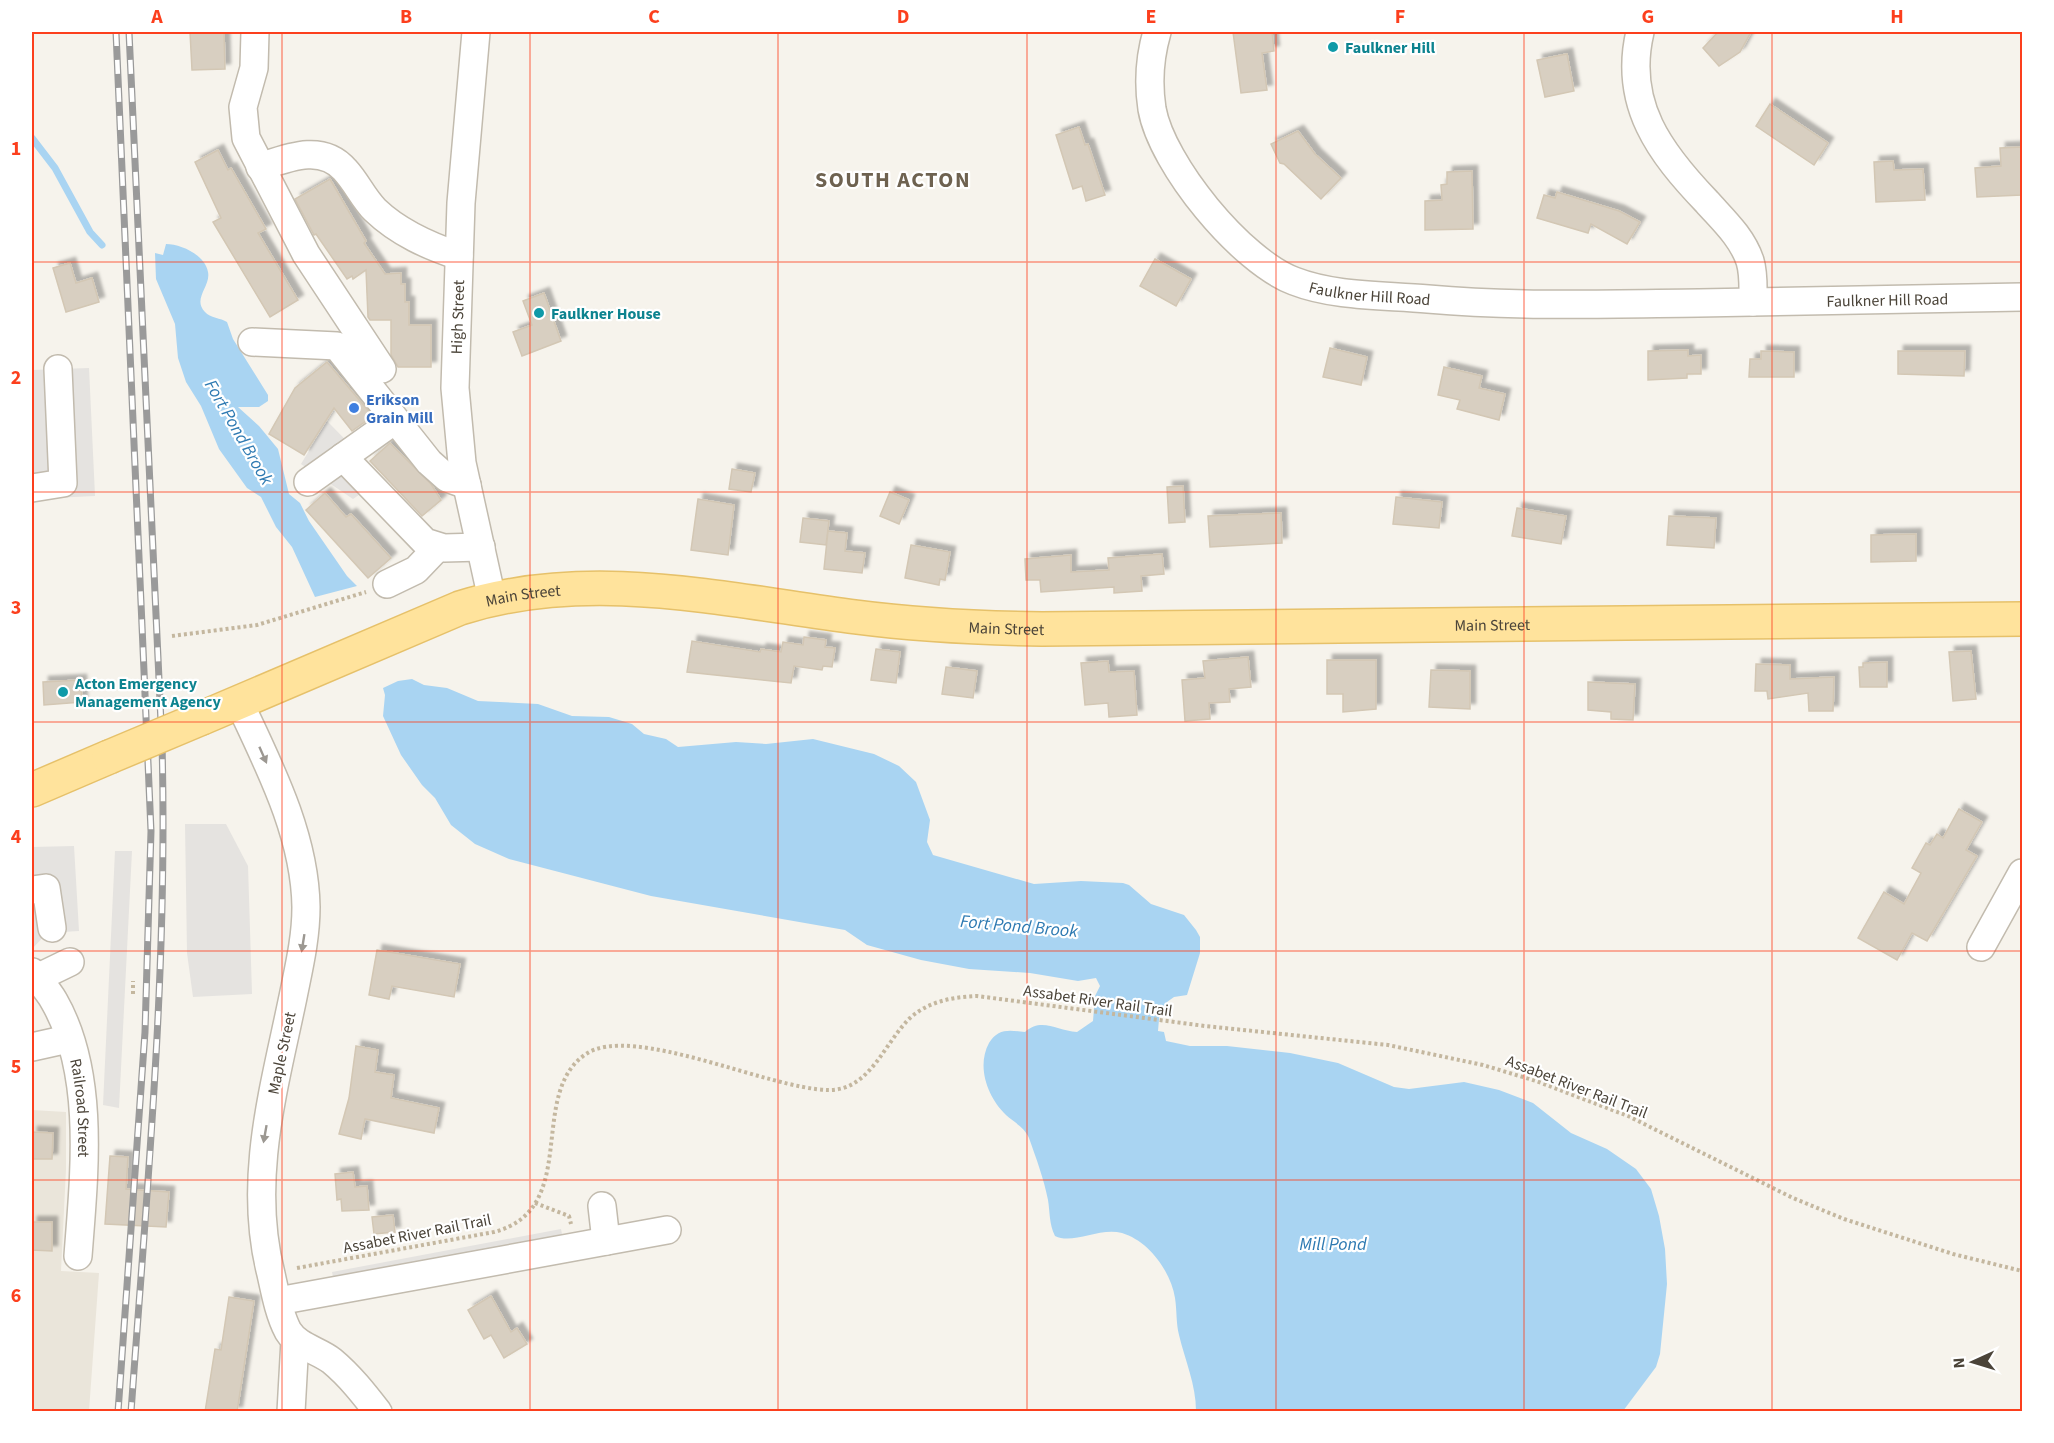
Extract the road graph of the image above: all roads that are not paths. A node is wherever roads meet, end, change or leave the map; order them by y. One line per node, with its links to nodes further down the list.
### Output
1 (255, 32): 5 (street)
2 (476, 32): 6 (street, High Street)
3 (1157, 32): 8 (street, Faulkner Hill Road)
4 (1640, 32): 8 (street)
5 (260, 167): 6 (street); 11 (street)
6 (459, 256): 15 (street, High Street)
7 (2022, 297): 8 (street, Faulkner Hill Road)
8 (1753, 302)
9 (252, 342): 12 (street)
10 (58, 369): 16 (street)
11 (381, 369)
12 (395, 420): 13 (street); 15 (street)
13 (343, 457): 14 (street); 17 (street)
14 (308, 482)
15 (467, 485): 18 (street, High Street)
16 (32, 488)
17 (438, 547): 18 (street); 19 (street)
18 (481, 548): 20 (street, High Street)
19 (387, 584)
20 (492, 599): 21 (main road, Main Street); 22 (main road, Main Street)
21 (2022, 619)
22 (239, 702): 23 (main road, Main Street, bridge); 36 (street, Maple Street, one-way to 36)
23 (32, 790)
24 (2022, 873): 27 (street)
25 (32, 890): 26 (street)
26 (52, 928)
27 (1981, 947)
28 (70, 962): 29 (street)
29 (34, 975): 30 (street, Railroad Street)
30 (68, 1039): 31 (street); 35 (street, Railroad Street)
31 (32, 1047)
32 (602, 1206): 34 (street)
33 (667, 1230): 34 (street)
34 (606, 1241): 36 (street)
35 (78, 1256)
36 (278, 1300): 37 (street, Maple Street)
37 (295, 1340): 38 (street, Maple Street); 39 (street)
38 (291, 1412)
39 (378, 1412)

